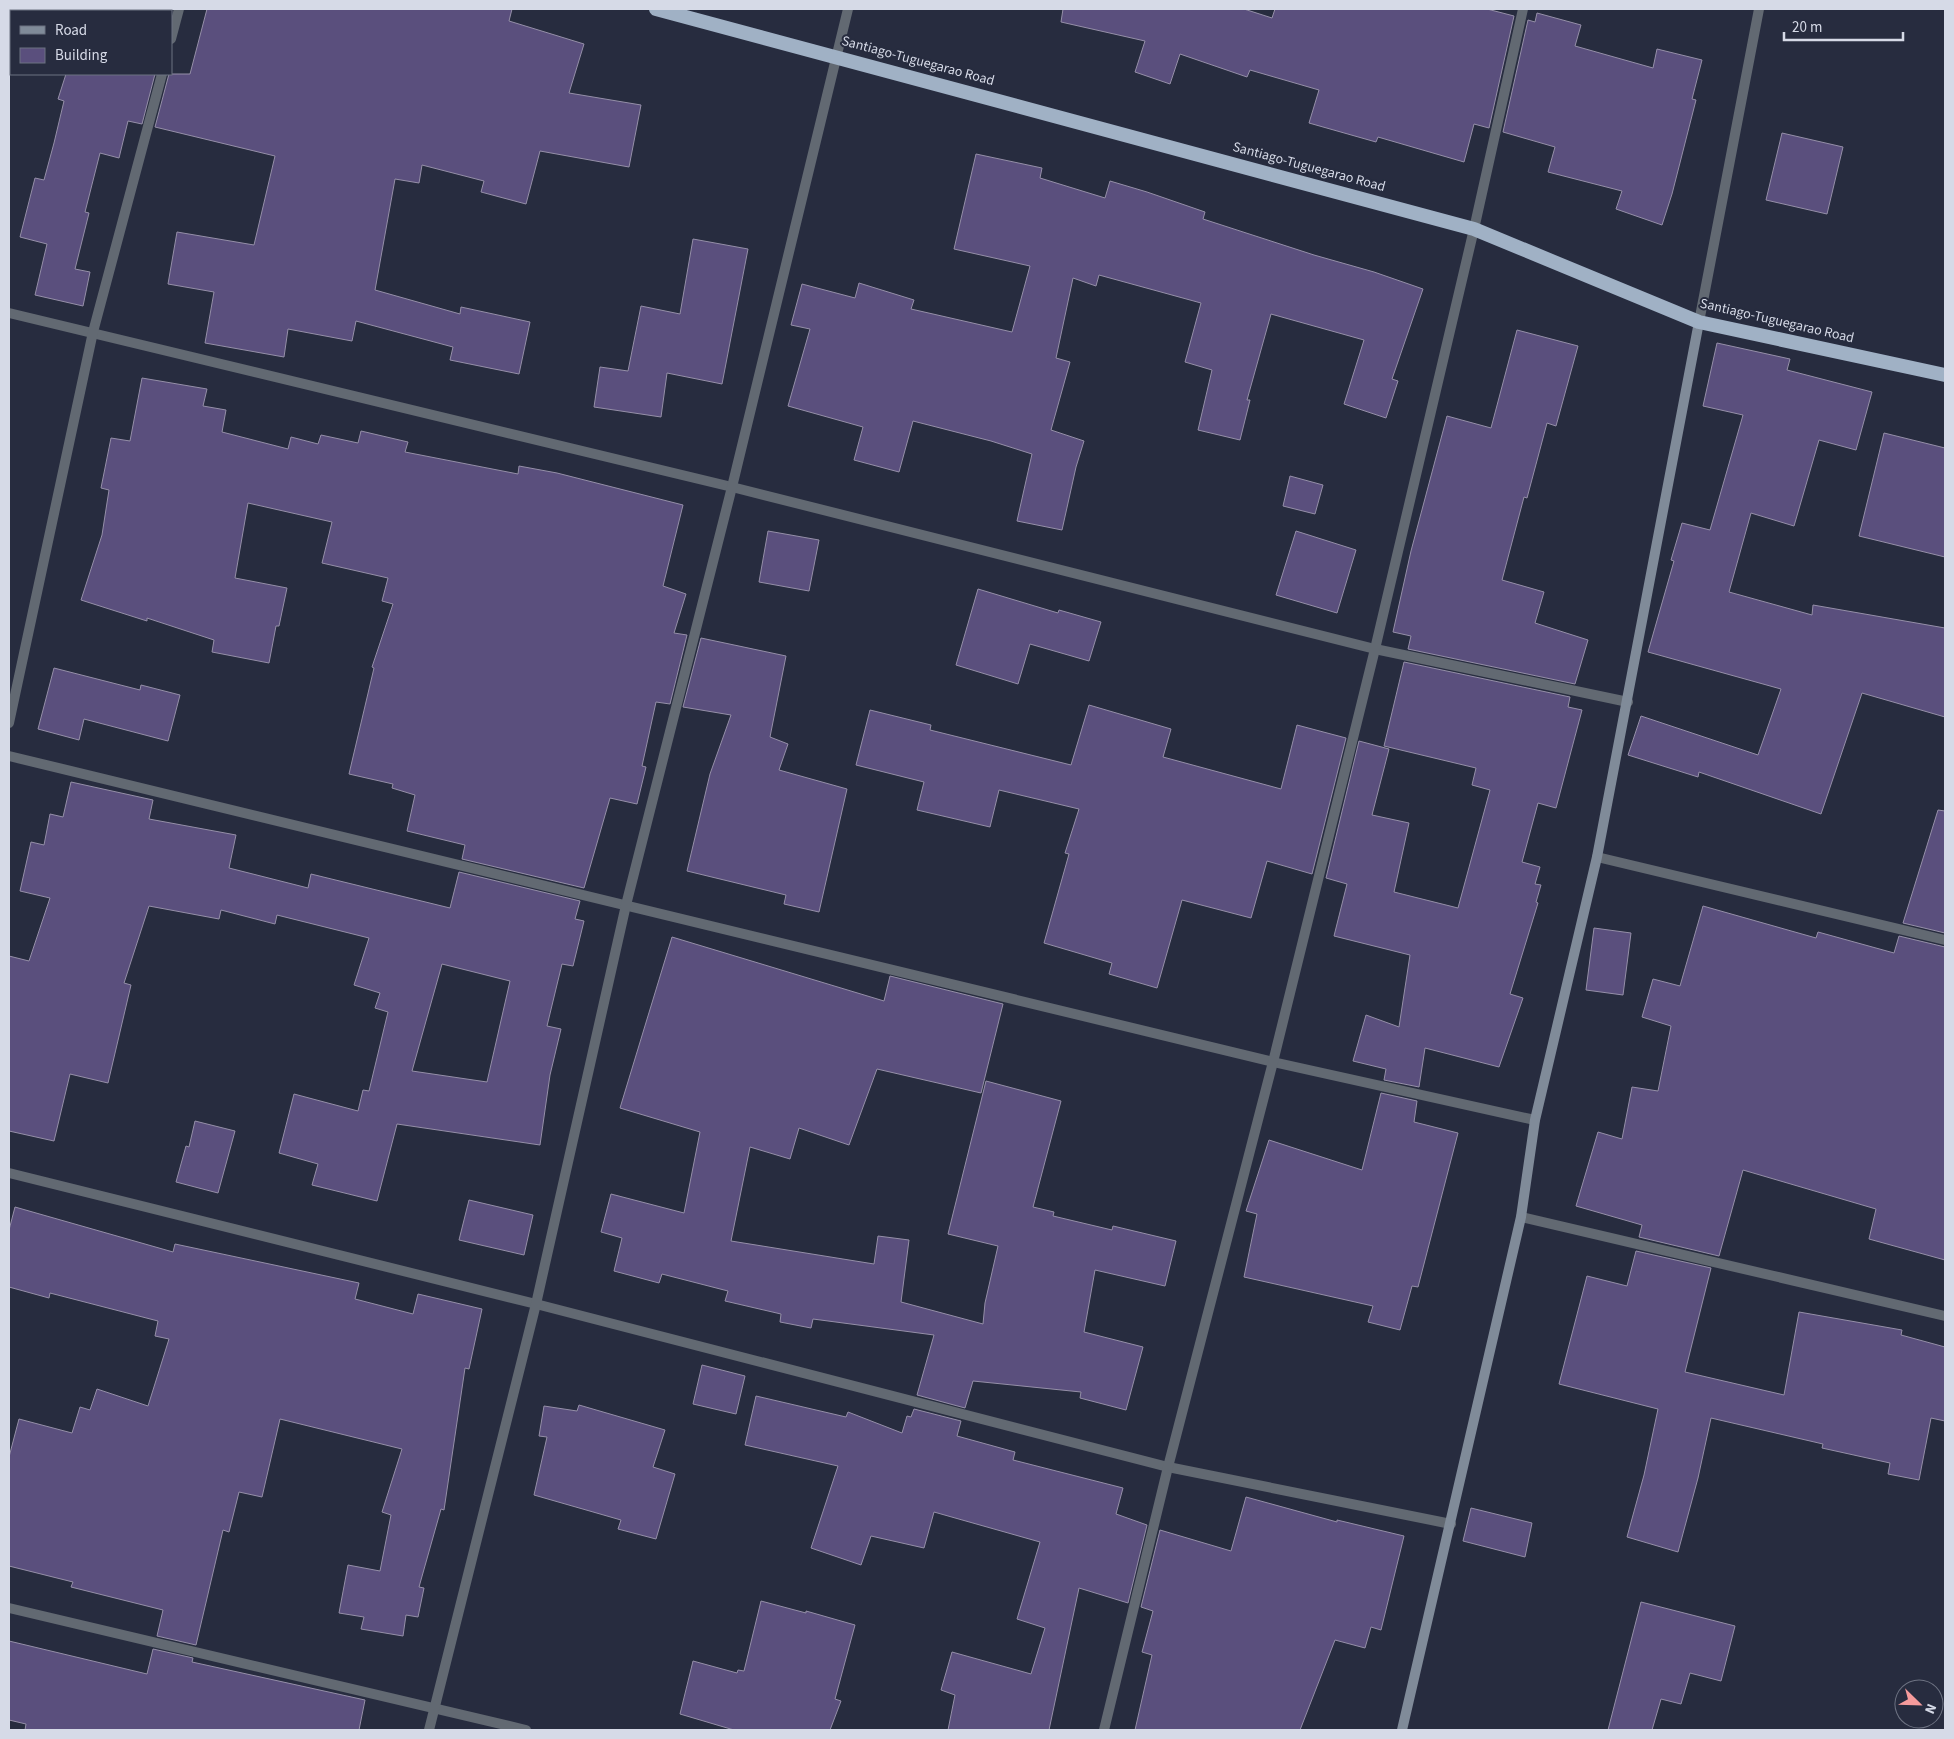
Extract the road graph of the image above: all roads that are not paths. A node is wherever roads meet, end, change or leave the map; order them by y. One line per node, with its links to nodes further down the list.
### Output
1 (179, 9): 6 (street)
2 (656, 9): 7 (highway, Santiago-Tuguegarao Road)
3 (848, 9): 7 (street)
4 (1523, 9): 9 (street)
5 (1759, 9): 11 (street)
6 (172, 35)
7 (836, 56): 9 (highway, Santiago-Tuguegarao Road); 14 (street)
8 (162, 75): 12 (street)
9 (1474, 229): 11 (highway, Santiago-Tuguegarao Road); 15 (street)
10 (9, 313): 12 (street)
11 (1699, 322): 13 (highway, Santiago-Tuguegarao Road); 16 (main road)
12 (93, 332): 14 (street); 17 (street)
13 (1945, 375)
14 (732, 487): 15 (street); 20 (street)
15 (1374, 649): 16 (street); 22 (street)
16 (1628, 702): 19 (main road)
17 (9, 723)
18 (9, 756): 20 (street)
19 (1597, 857): 21 (street); 23 (main road)
20 (626, 905): 22 (street); 26 (street)
21 (1945, 940)
22 (1273, 1062): 23 (street); 28 (street)
23 (1535, 1120): 25 (main road)
24 (9, 1173): 26 (street)
25 (1521, 1217): 27 (street); 29 (main road)
26 (536, 1304): 28 (street); 31 (street)
27 (1945, 1316)
28 (1168, 1467): 29 (street); 34 (street)
29 (1451, 1524): 35 (main road)
30 (9, 1608): 31 (street)
31 (434, 1708): 32 (street); 33 (street)
32 (429, 1730)
33 (526, 1730)
34 (1104, 1730)
35 (1402, 1730)

